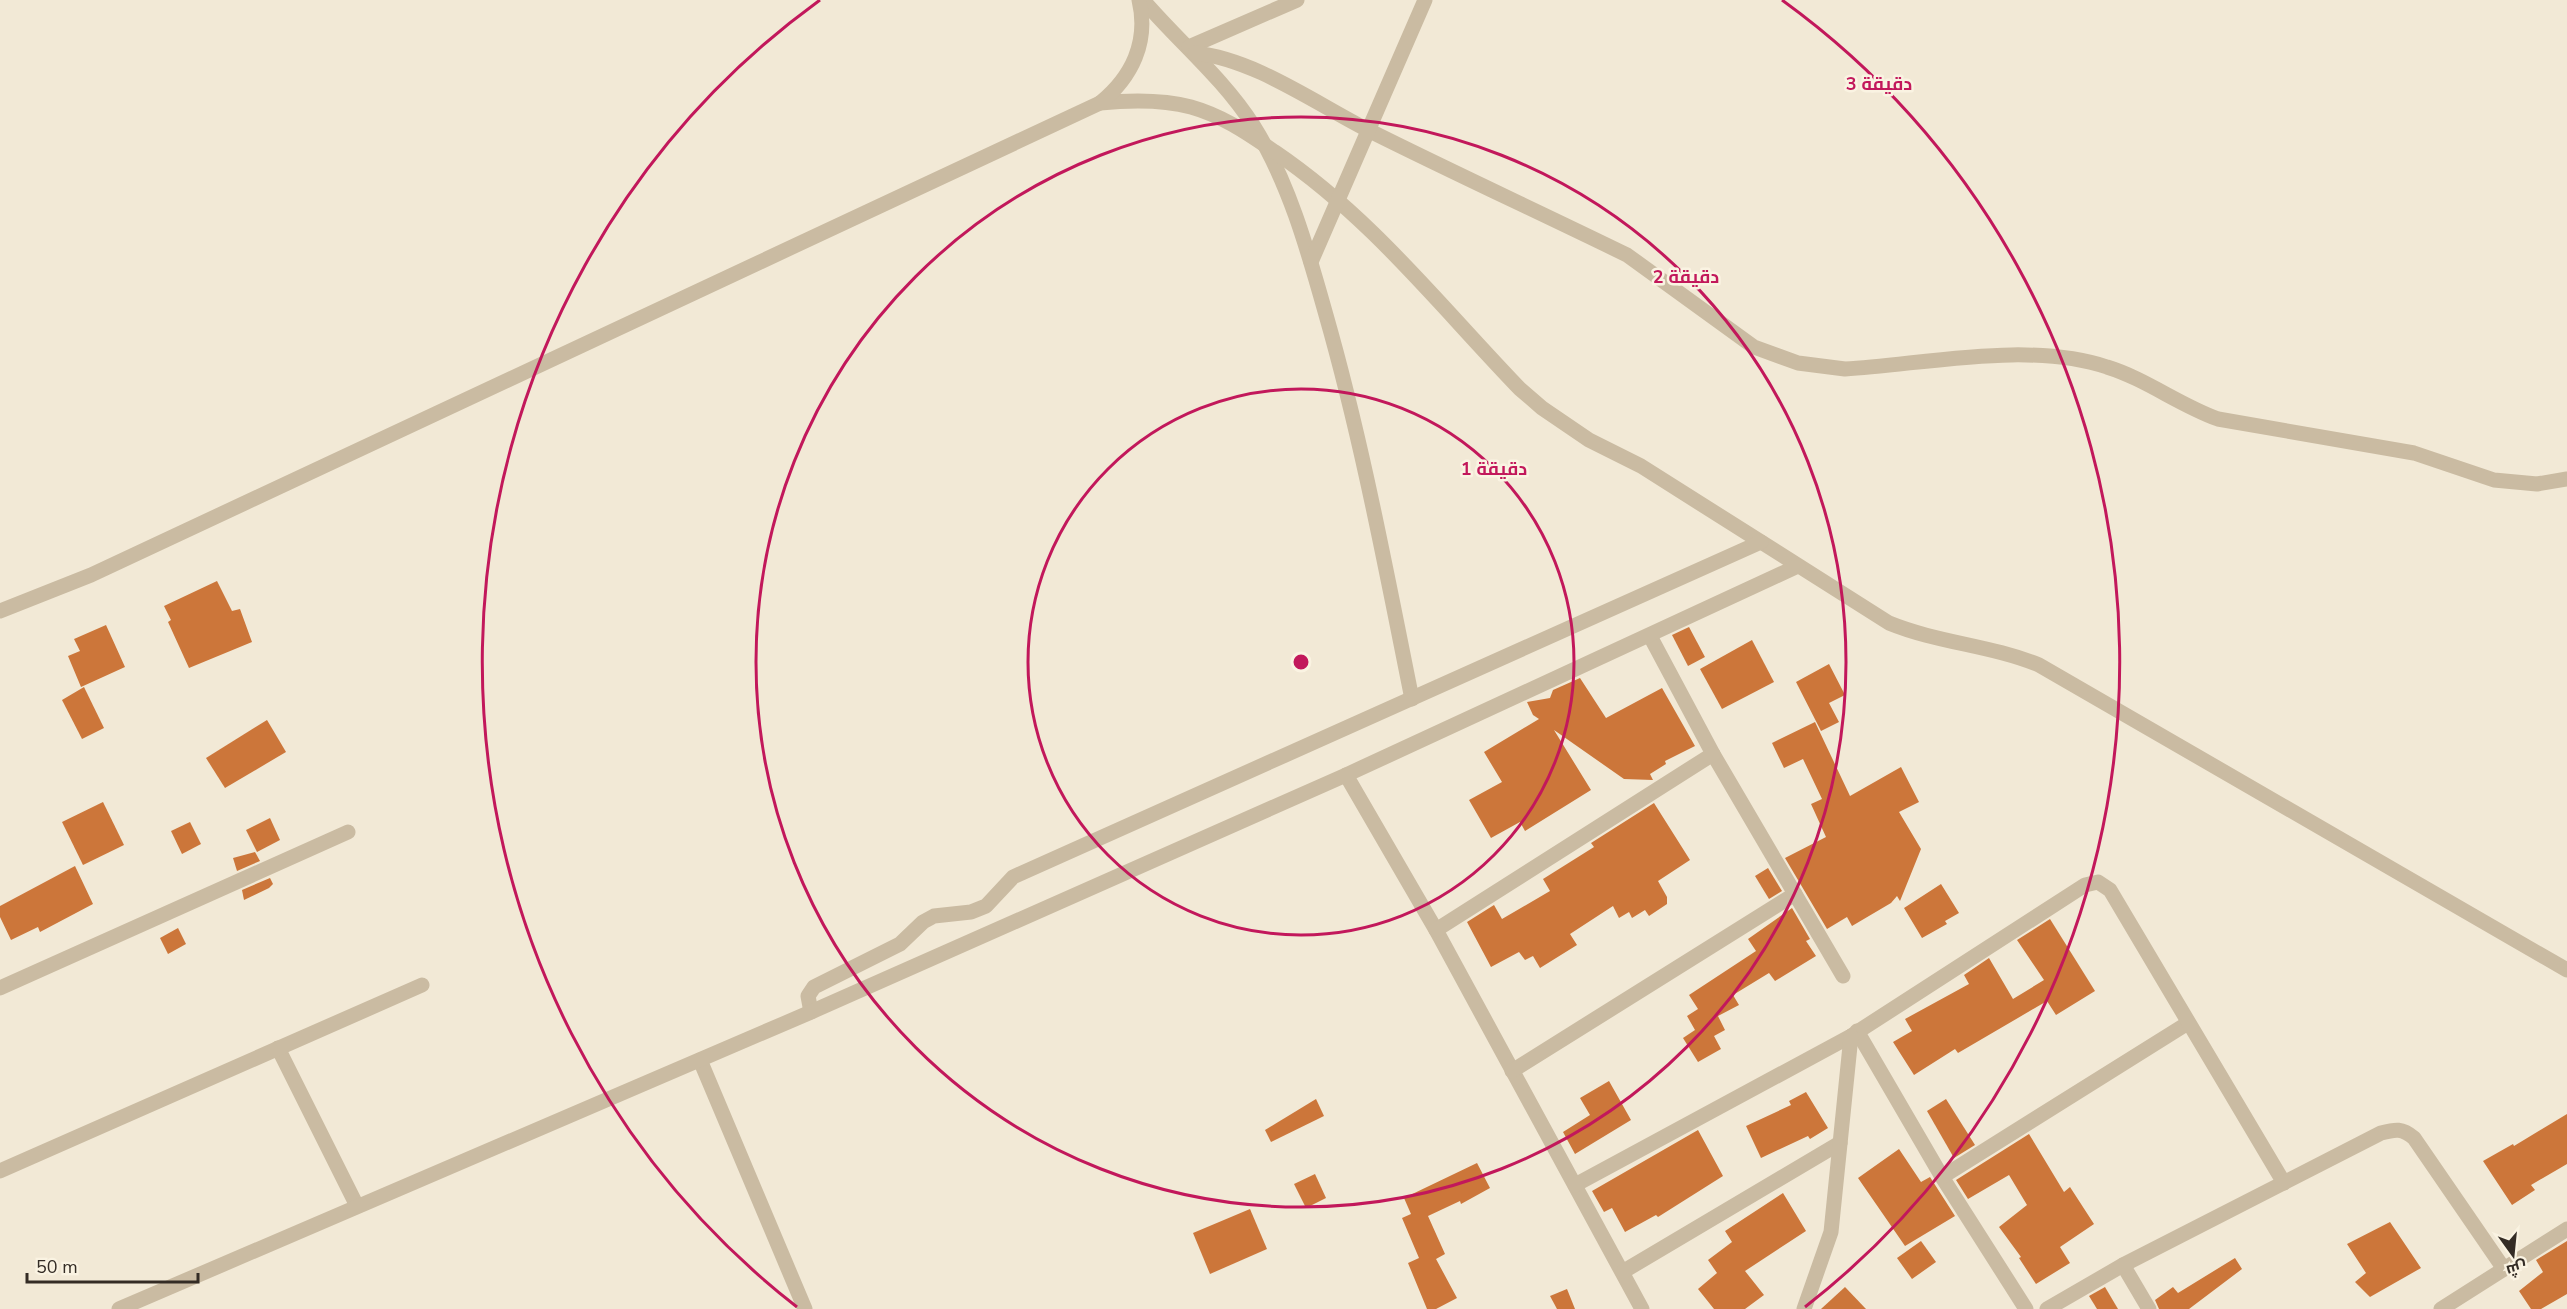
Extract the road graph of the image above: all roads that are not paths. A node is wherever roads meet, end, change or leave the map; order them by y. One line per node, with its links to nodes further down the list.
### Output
1 (1141, 0): 4 (street); 5 (street)
2 (1297, 0): 4 (street)
3 (1425, 0): 6 (street)
4 (1192, 50): 6 (street); 7 (street)
5 (1100, 104): 7 (street); 13 (street)
6 (1368, 130): 8 (street); 10 (street)
7 (1264, 145): 8 (street); 9 (street)
8 (1337, 198): 9 (street); 11 (street)
9 (1311, 262): 15 (street)
10 (2567, 479)
11 (1761, 542): 12 (street); 15 (street)
12 (1798, 566): 14 (street); 21 (street)
13 (0, 611)
14 (1650, 636): 16 (street); 17 (street)
15 (1412, 699): 25 (street)
16 (1713, 754): 19 (street); 20 (street)
17 (1346, 775): 20 (street); 25 (street)
18 (348, 832): 24 (street)
19 (1796, 894): 22 (street); 30 (street)
20 (1436, 930): 30 (street)
21 (2567, 970)
22 (1843, 976)
23 (422, 985): 28 (street)
24 (0, 988)
25 (811, 1012): 29 (street)
26 (2188, 1023): 27 (street); 33 (street); 34 (street)
27 (1854, 1033): 31 (street); 33 (street); 35 (street)
28 (278, 1048): 32 (street); 36 (street)
29 (700, 1060): 36 (street); 42 (street)
30 (1512, 1071): 35 (street)
31 (1839, 1143): 40 (street); 44 (street)
32 (0, 1171)
33 (1942, 1177): 45 (street)
34 (2284, 1183): 38 (street); 39 (street)
35 (1575, 1185): 40 (street)
36 (357, 1206): 41 (street)
37 (2567, 1229): 39 (street)
38 (2123, 1265): 46 (street); 47 (street)
39 (2504, 1269): 48 (street)
40 (1624, 1271): 43 (street)
41 (119, 1309)
42 (805, 1309)
43 (1642, 1309)
44 (1804, 1309)
45 (2026, 1309)
46 (2047, 1309)
47 (2149, 1309)
48 (2441, 1309)

